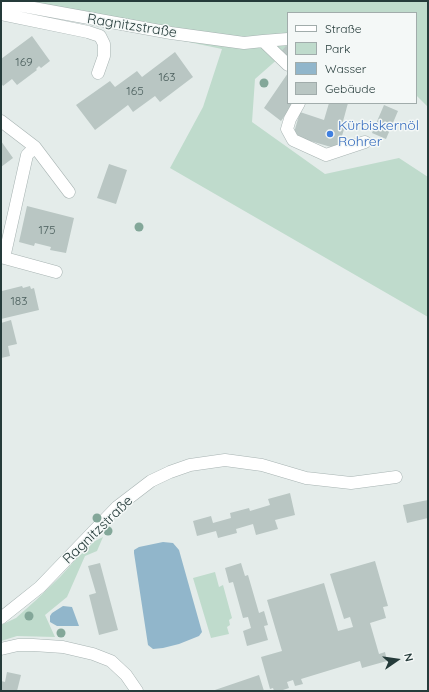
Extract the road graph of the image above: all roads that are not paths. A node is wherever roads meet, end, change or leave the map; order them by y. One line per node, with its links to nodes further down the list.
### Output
1 (1, 2): 4 (street, Ragnitzstraße)
2 (1, 14): 6 (street, Ragnitzstraße)
3 (287, 39): 4 (street, Ragnitzstraße)
4 (263, 41): 5 (street)
5 (287, 65)
6 (98, 73)
7 (298, 104): 9 (street)
8 (1, 121): 10 (street)
9 (365, 142)
10 (35, 147): 11 (street); 12 (street)
11 (69, 192)
12 (3, 258): 13 (street)
13 (56, 272)
14 (396, 477): 15 (street, Ragnitzstraße)
15 (1, 618)
16 (1, 649): 17 (street)
17 (137, 691)

